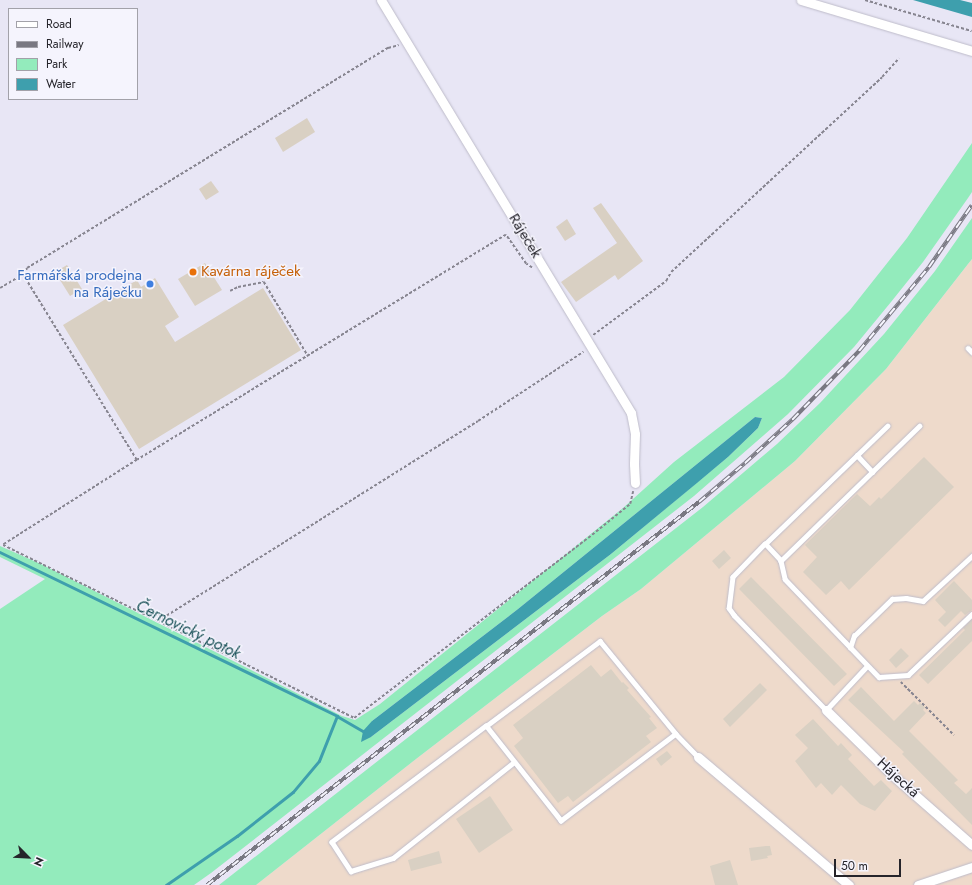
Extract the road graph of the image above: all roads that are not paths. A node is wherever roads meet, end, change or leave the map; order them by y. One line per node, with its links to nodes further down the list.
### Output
1 (381, 0): 8 (street, Ráječek)
2 (801, 0): 3 (street)
3 (972, 51)
4 (887, 426): 6 (lane)
5 (920, 426): 7 (lane)
6 (857, 455): 7 (lane); 9 (lane)
7 (873, 472): 11 (lane)
8 (635, 483)
9 (765, 544): 11 (lane); 15 (lane)
10 (972, 556): 13 (lane)
11 (781, 561): 13 (lane)
12 (972, 614): 14 (lane)
13 (850, 648): 14 (lane)
14 (867, 666): 15 (lane)
15 (826, 710): 20 (street, Hájecká)
16 (486, 726): 17 (lane); 19 (lane); 19 (lane)
17 (676, 734): 18 (lane); 19 (lane)
18 (698, 757): 22 (street)
19 (514, 762)
20 (972, 845)
21 (972, 867): 23 (street)
22 (848, 885)
23 (918, 885)

